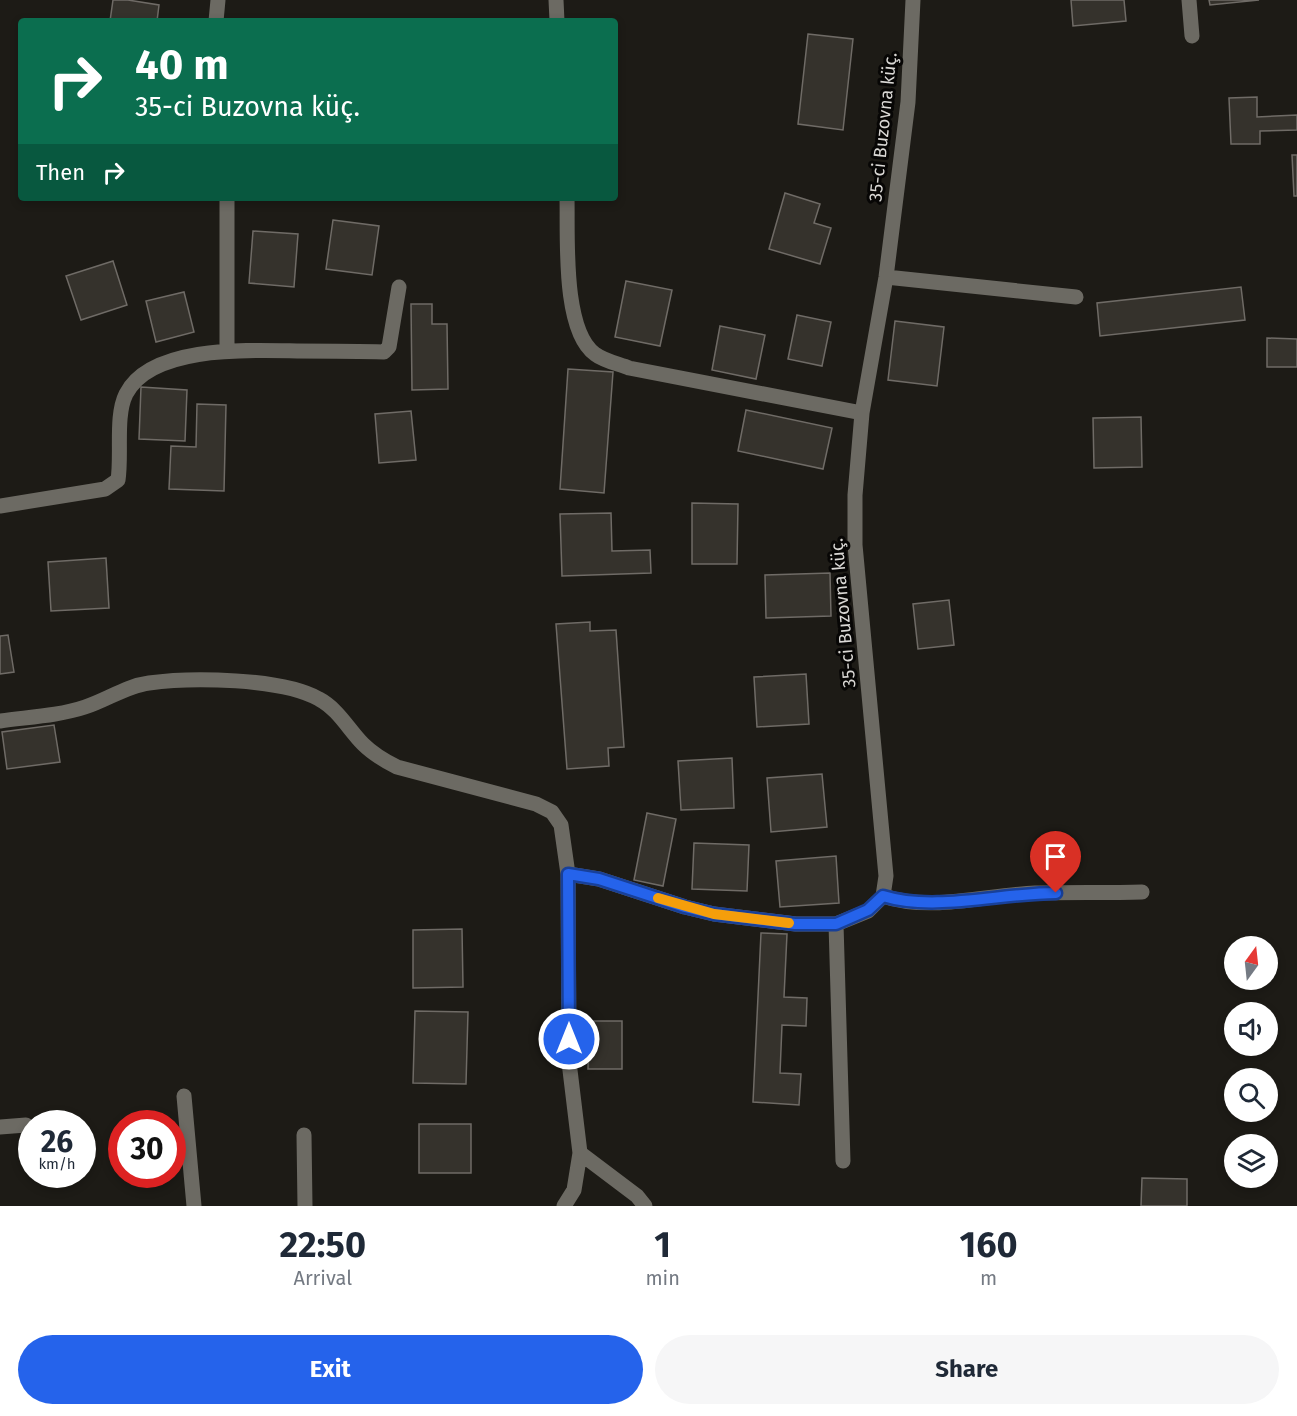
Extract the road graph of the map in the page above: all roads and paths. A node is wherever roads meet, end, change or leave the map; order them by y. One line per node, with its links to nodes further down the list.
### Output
1 (218, 0): 5 (street)
2 (556, 0): 6 (street)
3 (913, 0): 10 (street, 35-ci Buzovna küç.)
4 (1189, 0): 7 (street)
5 (216, 18)
6 (557, 18)
7 (1192, 36)
8 (227, 201): 13 (street)
9 (567, 201): 14 (street)
10 (886, 277): 12 (street); 14 (street, 35-ci Buzovna küç.)
11 (399, 287): 13 (street)
12 (1076, 297)
13 (227, 350): 15 (street)
14 (862, 413): 19 (street, 35-ci Buzovna küç.)
15 (0, 507)
16 (0, 721): 17 (street)
17 (568, 874): 20 (street); 25 (street)
18 (1142, 892): 19 (street)
19 (883, 896): 20 (street)
20 (836, 924): 26 (street)
21 (184, 1096): 27 (street)
22 (18, 1126): 23 (street)
23 (0, 1127)
24 (304, 1135): 28 (street)
25 (580, 1153): 29 (street); 30 (street)
26 (843, 1161)
27 (194, 1206)
28 (304, 1206)
29 (564, 1206)
30 (645, 1206)

